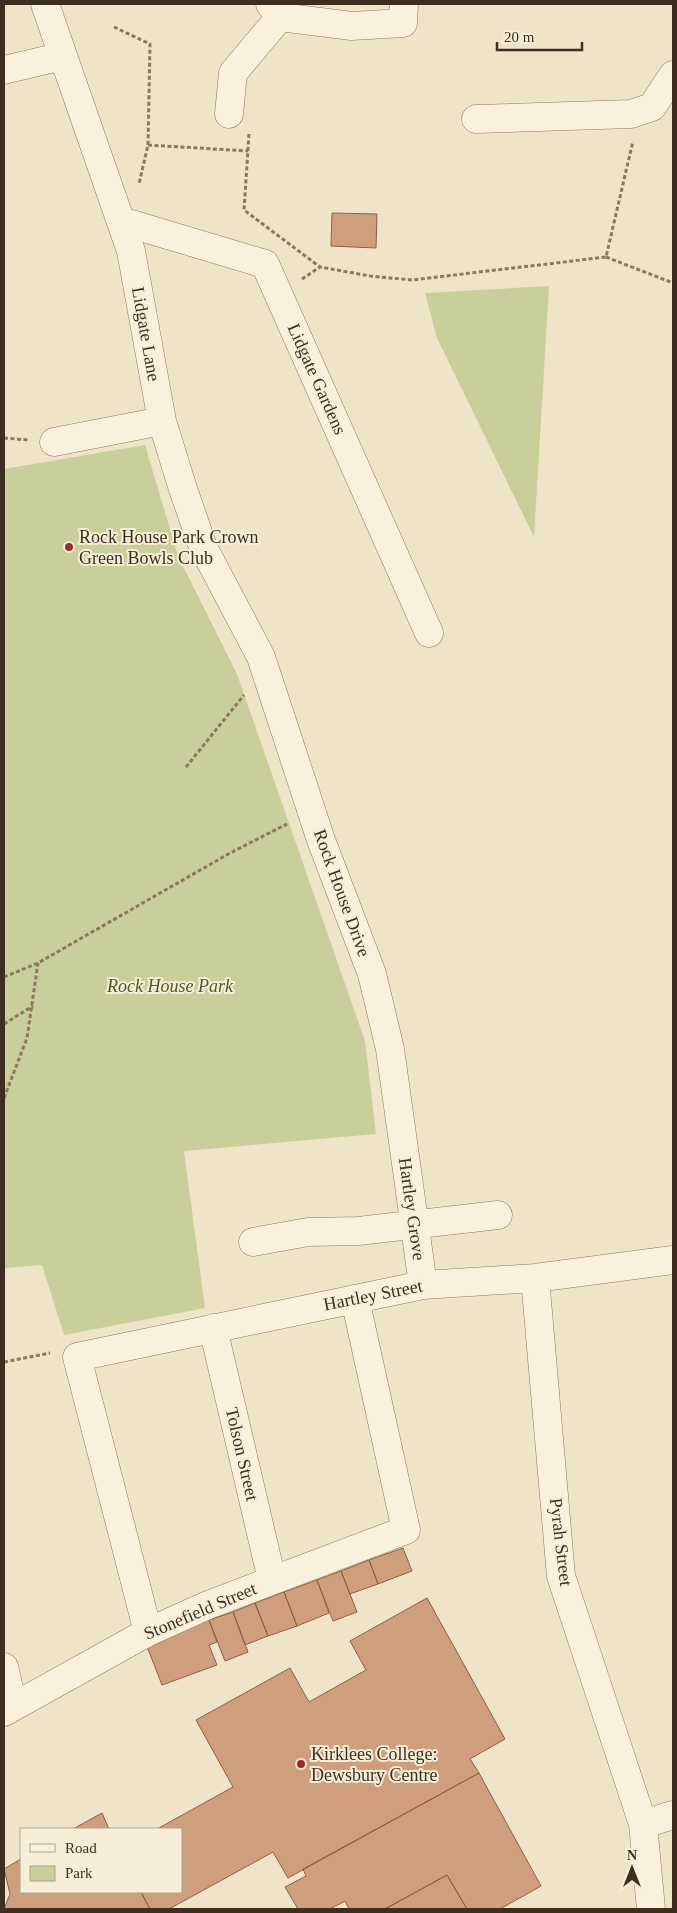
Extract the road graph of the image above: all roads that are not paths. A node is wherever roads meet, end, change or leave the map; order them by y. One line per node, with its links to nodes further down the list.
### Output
1 (45, 4): 4 (street, Lidgate Lane)
2 (404, 4): 3 (street)
3 (275, 10): 8 (street)
4 (64, 56): 5 (street); 9 (street, Lidgate Lane)
5 (4, 70)
6 (673, 75): 7 (street)
7 (476, 118)
8 (239, 121)
9 (118, 213): 10 (street, Lidgate Lane); 12 (street, Lidgate Gardens)
10 (162, 421): 11 (street); 13 (street, Lidgate Lane)
11 (54, 442)
12 (430, 632)
13 (262, 663): 14 (street, Rock House Drive)
14 (400, 1134): 16 (street, Hartley Grove)
15 (498, 1215): 16 (street)
16 (414, 1224): 17 (street); 20 (street, Hartley Grove)
17 (253, 1242)
18 (673, 1260): 19 (street, Hartley Street)
19 (535, 1278): 20 (street, Hartley Street); 28 (street, Pyrah Street)
20 (423, 1285): 21 (street, Hartley Street)
21 (354, 1299): 22 (street, Hartley Street); 23 (street, Stonefield Street)
22 (213, 1328): 23 (street, Tolson Street); 24 (street, Hartley Street)
23 (272, 1580): 24 (street, Stonefield Street)
24 (148, 1632): 26 (street, Stonefield Street)
25 (4, 1667): 26 (street)
26 (8, 1709)
27 (673, 1815): 28 (street)
28 (643, 1824): 29 (street, Pyrah Street)
29 (650, 1909)

